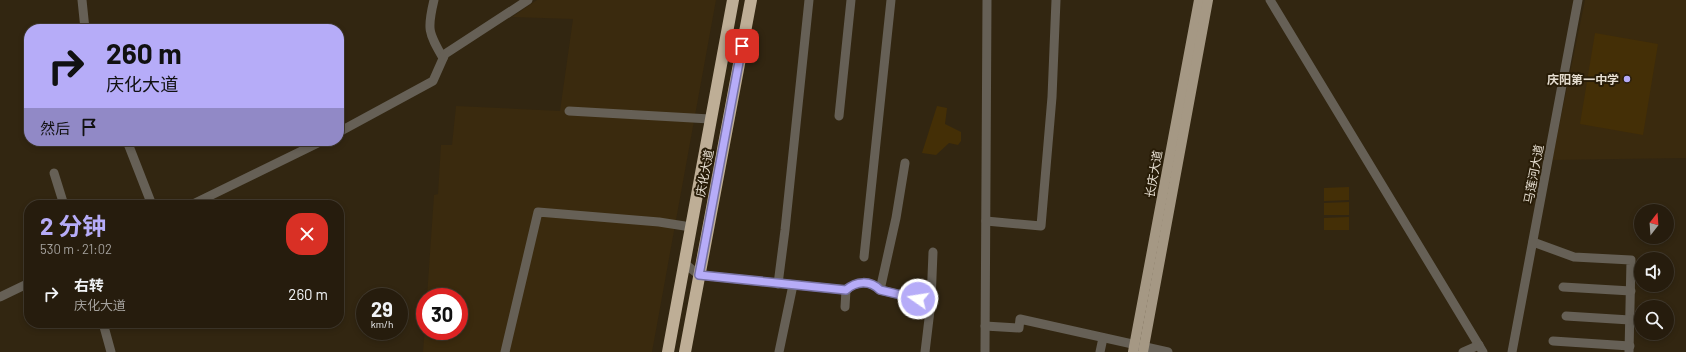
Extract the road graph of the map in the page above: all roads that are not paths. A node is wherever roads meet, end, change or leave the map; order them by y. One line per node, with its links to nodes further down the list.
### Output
1 (82, 0): 16 (street)
2 (434, 0): 17 (street)
3 (528, 0): 17 (street)
4 (732, 0): 20 (highway, 庆化大道)
5 (751, 0): 35 (highway, 庆化大道)
6 (809, 0): 36 (street)
7 (851, 0): 19 (street)
8 (891, 0): 33 (street)
9 (987, 0): 29 (street)
10 (1056, 0): 29 (street)
11 (1199, 0): 52 (main road, 长庆大道)
12 (1208, 0): 52 (main road, 长庆大道)
13 (1270, 0): 53 (street)
14 (1573, 0): 65 (street, 马莲河大道)
15 (1578, 0): 31 (street, 马莲河大道)
16 (84, 24)
17 (443, 58): 21 (street)
18 (569, 111): 20 (street)
19 (839, 116)
20 (710, 119): 30 (highway, 庆化大道)
21 (344, 129)
22 (129, 146): 27 (street)
23 (312, 146): 28 (street)
24 (905, 163): 41 (street)
25 (54, 173): 26 (street)
26 (62, 200)
27 (150, 200)
28 (201, 200)
29 (986, 221): 48 (street)
30 (691, 227): 34 (highway, 庆化大道); 56 (street)
31 (1532, 242): 42 (street); 66 (street, 马莲河大道)
32 (933, 252): 44 (street)
33 (864, 257)
34 (684, 263): 35 (street); 57 (highway, 庆化大道)
35 (699, 275): 36 (street); 58 (highway, 庆化大道)
36 (778, 284): 38 (street)
37 (24, 285): 43 (street)
38 (793, 285): 40 (street); 59 (street)
39 (1563, 286): 42 (street)
40 (846, 290): 41 (street); 45 (street)
41 (880, 290): 44 (street)
42 (1631, 291): 47 (street)
43 (0, 297)
44 (931, 302): 60 (street)
45 (844, 307)
46 (1566, 316): 47 (street)
47 (1630, 320): 54 (street)
48 (985, 326): 50 (street); 61 (street)
49 (104, 328): 55 (street)
50 (1103, 338): 52 (street); 62 (street)
51 (1553, 341): 54 (street)
52 (1139, 349): 63 (street)
53 (1481, 349): 64 (street)
54 (1630, 349)
55 (111, 352)
56 (505, 352)
57 (668, 352)
58 (685, 352)
59 (779, 352)
60 (925, 352)
61 (985, 352)
62 (1100, 352)
63 (1168, 352)
64 (1463, 352)
65 (1507, 352)
66 (1512, 352)

